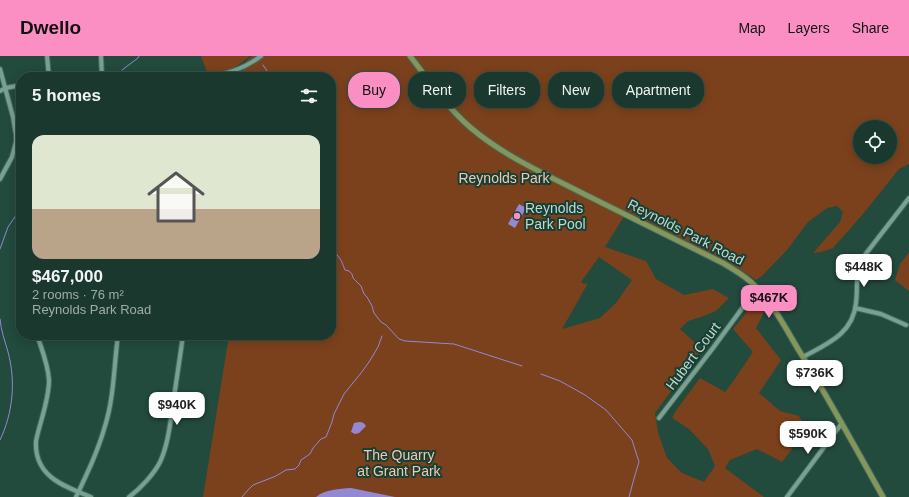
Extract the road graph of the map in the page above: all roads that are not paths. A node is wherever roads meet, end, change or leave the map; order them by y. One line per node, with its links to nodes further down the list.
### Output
1 (47, 56): 6 (street)
2 (101, 56): 7 (street)
3 (261, 56): 8 (street)
4 (410, 56): 14 (main road, Reynolds Park Road)
5 (0, 69): 10 (street)
6 (49, 72)
7 (102, 72)
8 (232, 72)
9 (16, 87): 10 (street)
10 (6, 88): 11 (street); 12 (street)
11 (0, 91)
12 (0, 179)
13 (909, 198): 15 (street)
14 (757, 288): 20 (main road, Reynolds Park Road); 21 (street, Hubert Court)
15 (855, 308): 16 (street); 20 (street)
16 (906, 325)
17 (39, 340): 23 (street)
18 (117, 340): 23 (street)
19 (182, 340): 26 (street)
20 (803, 358): 22 (main road, Reynolds Park Road)
21 (659, 418)
22 (842, 423): 27 (street); 28 (main road, Reynolds Park Road)
23 (78, 492): 24 (street); 25 (street)
24 (76, 497)
25 (91, 497)
26 (129, 497)
27 (787, 497)
28 (883, 497)

